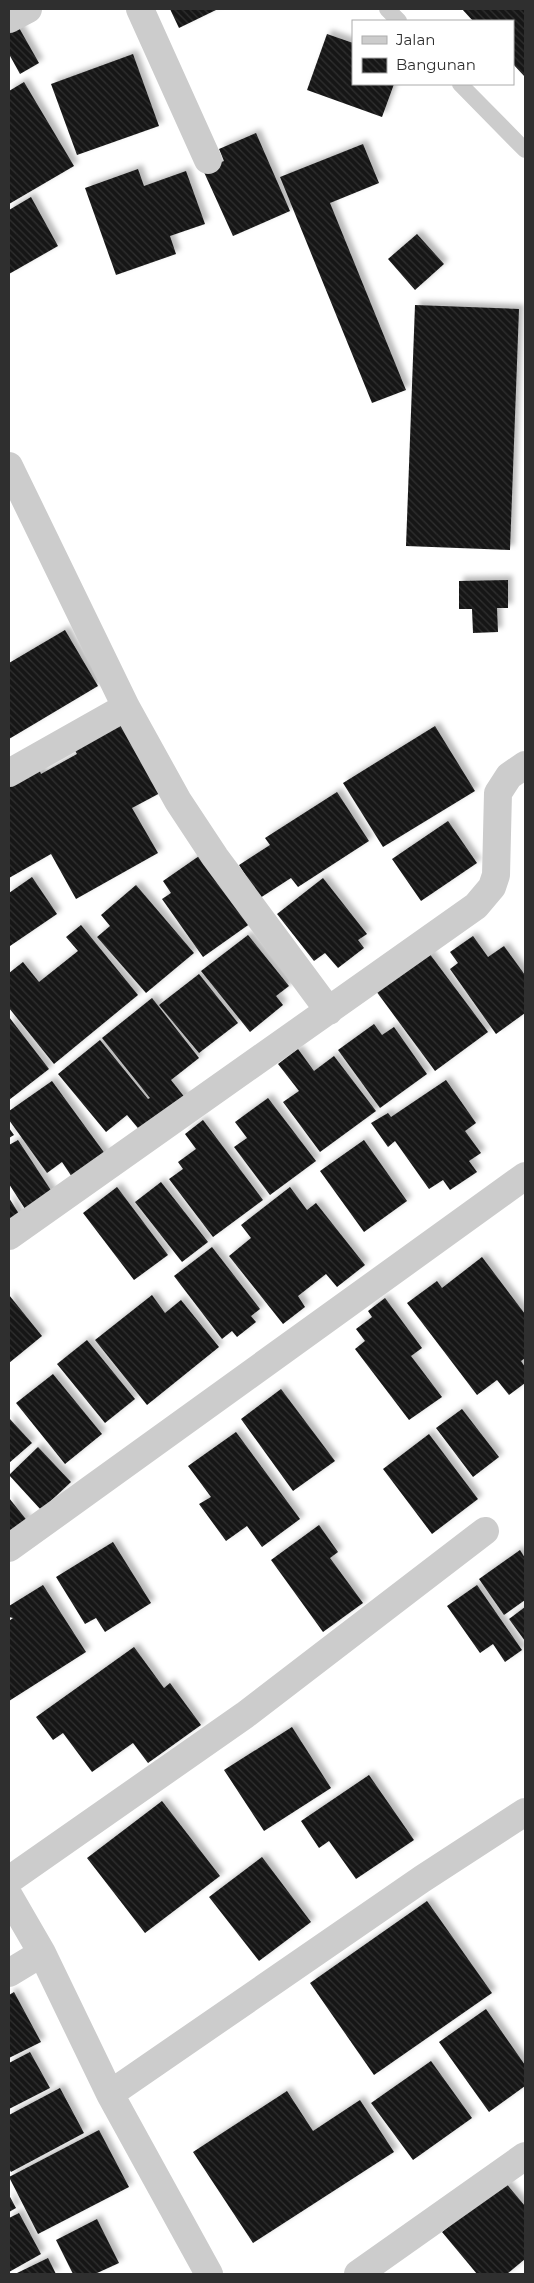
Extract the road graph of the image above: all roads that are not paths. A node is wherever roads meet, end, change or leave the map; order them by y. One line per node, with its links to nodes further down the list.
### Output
1 (28, 9): 4 (street)
2 (140, 9): 8 (street)
3 (387, 9): 5 (lane)
4 (9, 20)
5 (398, 20)
6 (461, 85): 7 (lane)
7 (525, 150)
8 (208, 160)
9 (9, 466): 10 (street)
10 (126, 706): 12 (street); 13 (street)
11 (525, 765): 13 (street)
12 (9, 773)
13 (329, 1011): 15 (street)
14 (525, 1176): 17 (street)
15 (9, 1236)
16 (485, 1531): 19 (street)
17 (9, 1548)
18 (525, 1812): 23 (street)
19 (9, 1880)
20 (9, 1896): 21 (street)
21 (42, 1953): 22 (street); 23 (street)
22 (9, 1973)
23 (110, 2094): 25 (street)
24 (525, 2156): 26 (street)
25 (209, 2274)
26 (358, 2274)

